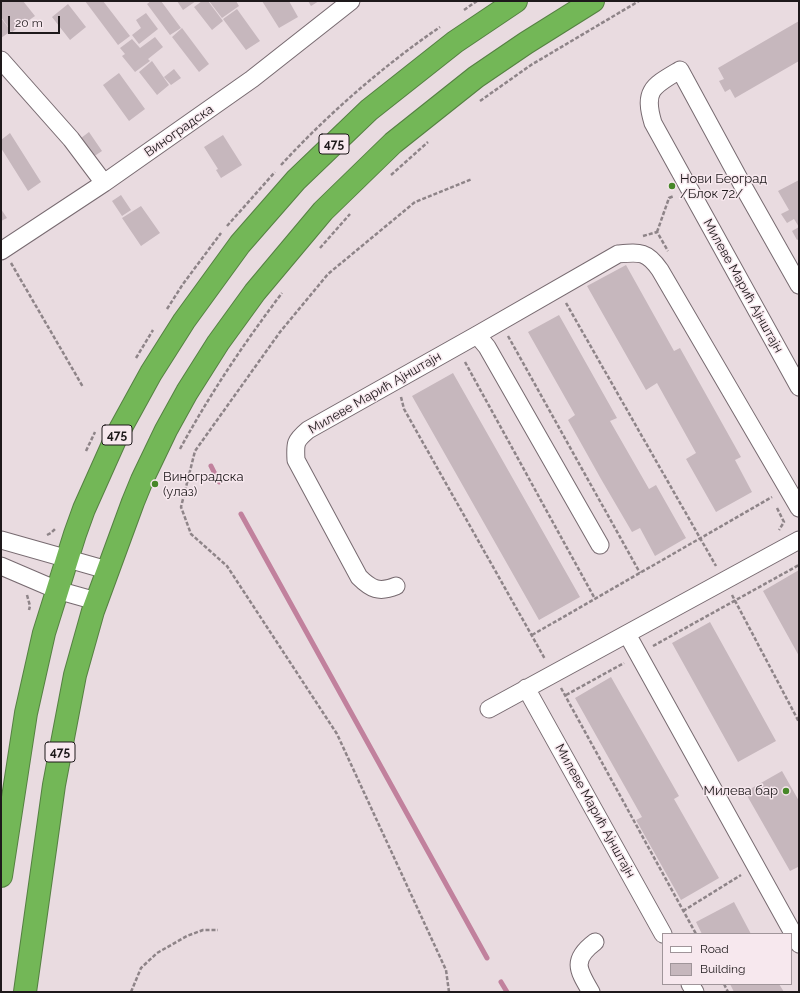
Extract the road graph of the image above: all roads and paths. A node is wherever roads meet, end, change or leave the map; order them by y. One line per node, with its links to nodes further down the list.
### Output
1 (351, 1): 10 (street, Виноградска)
2 (516, 1): 35 (highway, 475)
3 (593, 1): 40 (highway, 475)
4 (639, 1): 6 (path)
5 (1, 60): 10 (street)
6 (475, 105)
7 (434, 138): 8 (path)
8 (389, 177)
9 (472, 179): 68 (path)
10 (104, 183): 14 (street, Виноградска)
11 (677, 194): 13 (path)
12 (351, 214): 15 (path)
13 (657, 232)
14 (2, 250): 24 (path)
15 (317, 251)
16 (799, 285): 23 (street, Милеве Марић Ајнштајн)
17 (285, 288): 26 (path)
18 (557, 289): 20 (street, Милеве Марић Ајнштајн); 29 (street, Милеве Марић Ајнштајн); 31 (path)
19 (514, 332): 41 (path)
20 (482, 341): 21 (path); 34 (street); 44 (street, Милеве Марић Ајнштајн)
21 (465, 362): 22 (path); 46 (path)
22 (460, 364)
23 (799, 387)
24 (83, 388)
25 (400, 395): 51 (path)
26 (178, 453)
27 (768, 490): 28 (path)
28 (772, 497): 30 (path); 31 (path)
29 (799, 508)
30 (774, 533)
31 (701, 539): 36 (path); 41 (path)
32 (1, 540): 35 (street)
33 (799, 540): 43 (street)
34 (600, 545)
35 (67, 558): 40 (street); 45 (highway, 475)
36 (715, 564): 39 (path); 43 (path)
37 (1, 566): 42 (street)
38 (799, 566): 48 (path)
39 (709, 568)
40 (107, 570): 47 (highway, 475)
41 (640, 573): 46 (path)
42 (27, 578): 45 (street); 49 (path)
43 (725, 581): 48 (path); 50 (street)
44 (396, 586)
45 (57, 590): 47 (street); 59 (highway, 475)
46 (595, 599): 51 (path)
47 (96, 601): 66 (highway, 475)
48 (735, 601): 52 (path); 57 (path)
49 (28, 612)
50 (627, 634): 52 (street); 53 (street)
51 (532, 635): 53 (path)
52 (638, 655): 55 (path); 58 (street)
53 (553, 674): 54 (street); 55 (path)
54 (526, 688): 56 (street); 62 (street, Милеве Марић Ајнштајн)
55 (566, 696): 60 (path)
56 (489, 708)
57 (799, 722)
58 (756, 866): 60 (path); 65 (street)
59 (1, 876)
60 (683, 910): 63 (path)
61 (218, 930): 67 (path)
62 (662, 933)
63 (695, 933)
64 (595, 942): 69 (street)
65 (799, 944)
66 (25, 992)
67 (132, 992)
68 (450, 992)
69 (591, 992)

